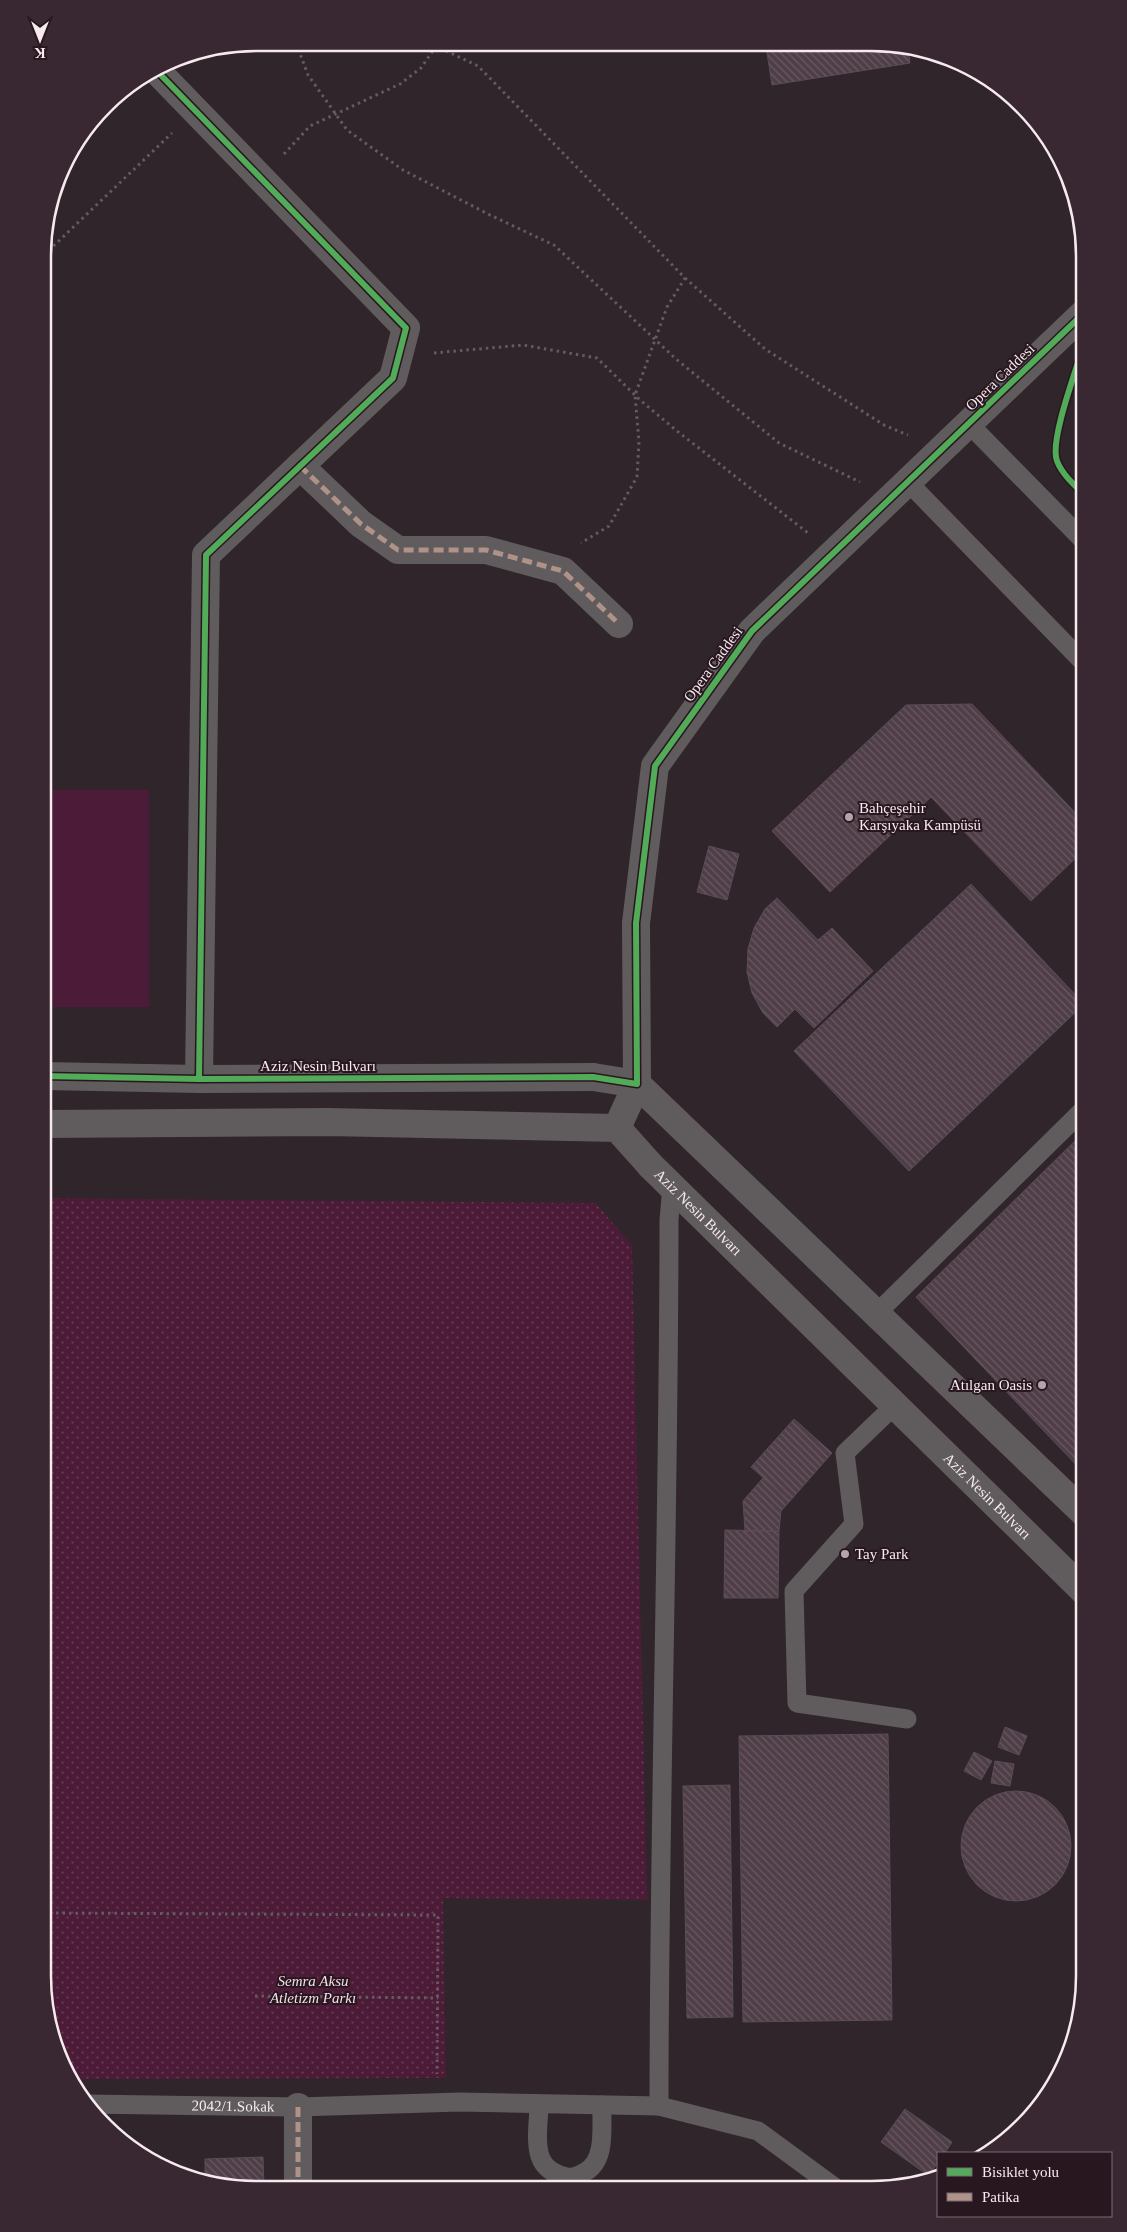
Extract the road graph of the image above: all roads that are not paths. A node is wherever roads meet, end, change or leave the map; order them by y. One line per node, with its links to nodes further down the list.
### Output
1 (161, 75): 4 (street)
2 (1076, 321): 3 (street, Opera Caddesi)
3 (969, 424): 5 (street, Opera Caddesi); 6 (lane)
4 (300, 466): 7 (street); 10 (street)
5 (901, 489): 8 (lane); 11 (street, Opera Caddesi)
6 (1076, 533)
7 (619, 624)
8 (1076, 655)
9 (51, 1076): 10 (street, Aziz Nesin Bulvarı)
10 (199, 1079): 11 (street, Aziz Nesin Bulvarı)
11 (637, 1084): 14 (street); 16 (street)
12 (1076, 1117): 16 (lane)
13 (51, 1124): 14 (street)
14 (617, 1128): 15 (street, Aziz Nesin Bulvarı)
15 (672, 1186): 17 (street, Aziz Nesin Bulvarı); 24 (lane)
16 (876, 1314): 18 (street)
17 (894, 1405): 19 (street, Aziz Nesin Bulvarı); 20 (lane)
18 (1076, 1505)
19 (1076, 1584)
20 (906, 1719)
21 (97, 2104): 25 (lane, 2042/1.Sokak)
22 (539, 2104): 23 (lane); 23 (lane); 25 (lane, 2042/1.Sokak)
23 (602, 2105): 24 (lane)
24 (660, 2106): 27 (lane)
25 (298, 2107): 26 (street)
26 (298, 2181)
27 (826, 2181)

